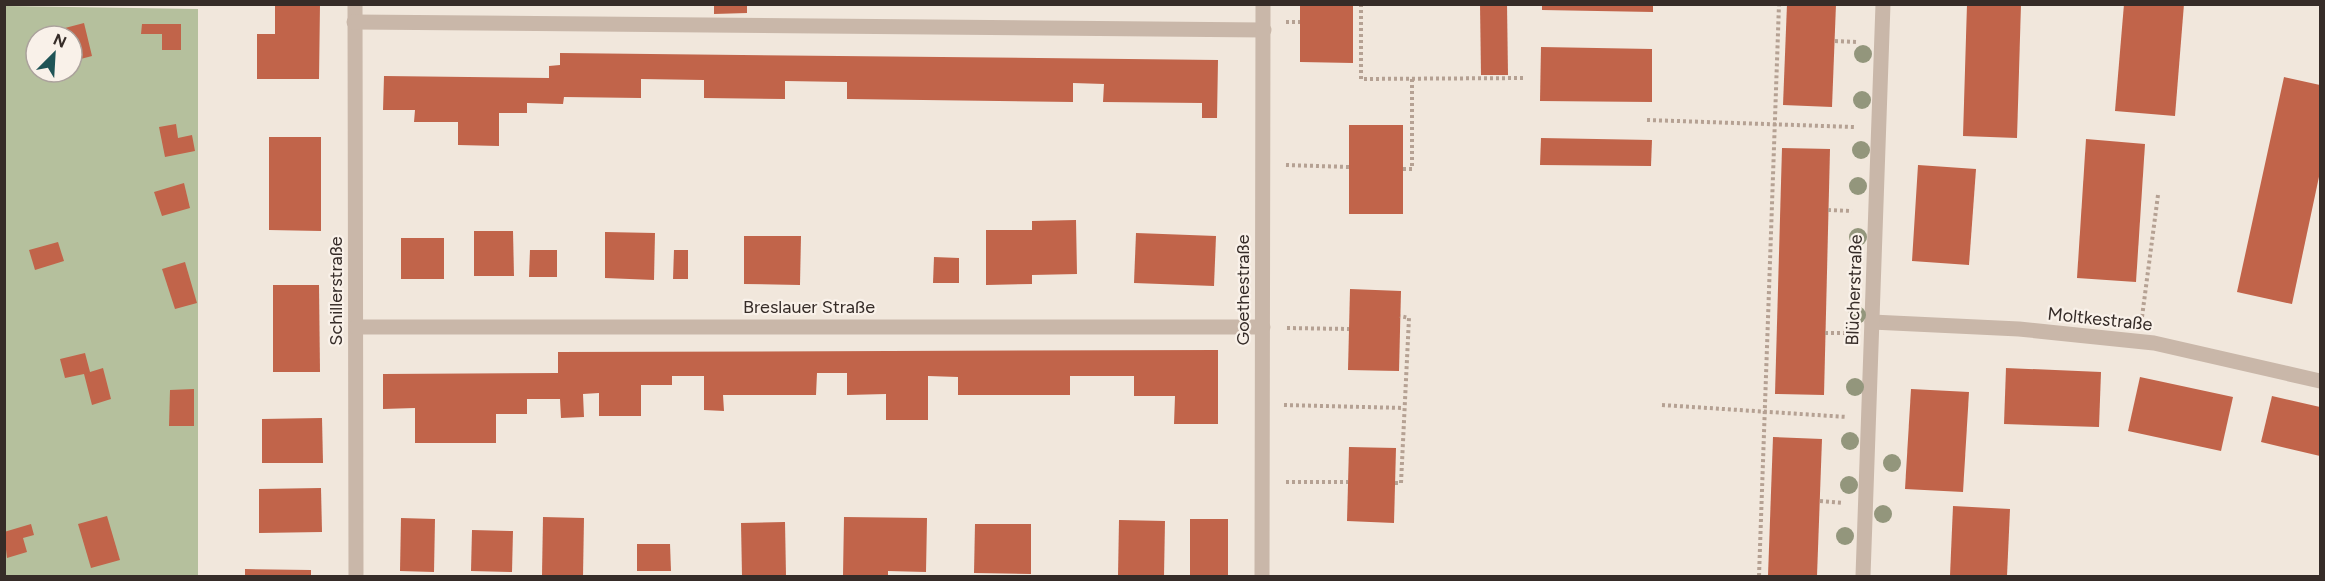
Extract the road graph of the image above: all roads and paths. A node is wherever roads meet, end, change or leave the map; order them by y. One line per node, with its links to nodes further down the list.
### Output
1 (355, 4): 6 (street, Schillerstraße)
2 (1263, 4): 7 (street, Goethestraße)
3 (1361, 4): 9 (path)
4 (1779, 4): 11 (path)
5 (1883, 4): 12 (street, Blücherstraße)
6 (354, 22): 7 (street); 19 (street, Schillerstraße)
7 (1264, 30): 13 (street, Goethestraße)
8 (1526, 78): 9 (path)
9 (1412, 79): 15 (path)
10 (1647, 120): 11 (path)
11 (1774, 124): 12 (path); 27 (path)
12 (1879, 128): 18 (street, Blücherstraße)
13 (1263, 165): 14 (path); 20 (street, Goethestraße)
14 (1349, 167)
15 (1403, 170)
16 (2158, 195): 22 (path)
17 (1400, 316): 26 (path)
18 (1872, 322): 22 (street, Moltkestraße); 28 (street, Blücherstraße)
19 (356, 327): 20 (street, Breslauer Straße); 32 (street, Schillerstraße)
20 (1263, 327): 21 (path); 24 (street, Goethestraße)
21 (1349, 330)
22 (2138, 342): 23 (street, Moltkestraße)
23 (2320, 381)
24 (1262, 405): 26 (path); 29 (street, Goethestraße)
25 (1662, 405): 27 (path)
26 (1404, 408): 31 (path)
27 (1765, 412): 28 (path); 34 (path)
28 (1869, 418): 35 (street, Blücherstraße)
29 (1262, 482): 30 (path); 33 (street, Goethestraße)
30 (1348, 482)
31 (1395, 483)
32 (356, 576)
33 (1262, 576)
34 (1759, 576)
35 (1863, 576)

